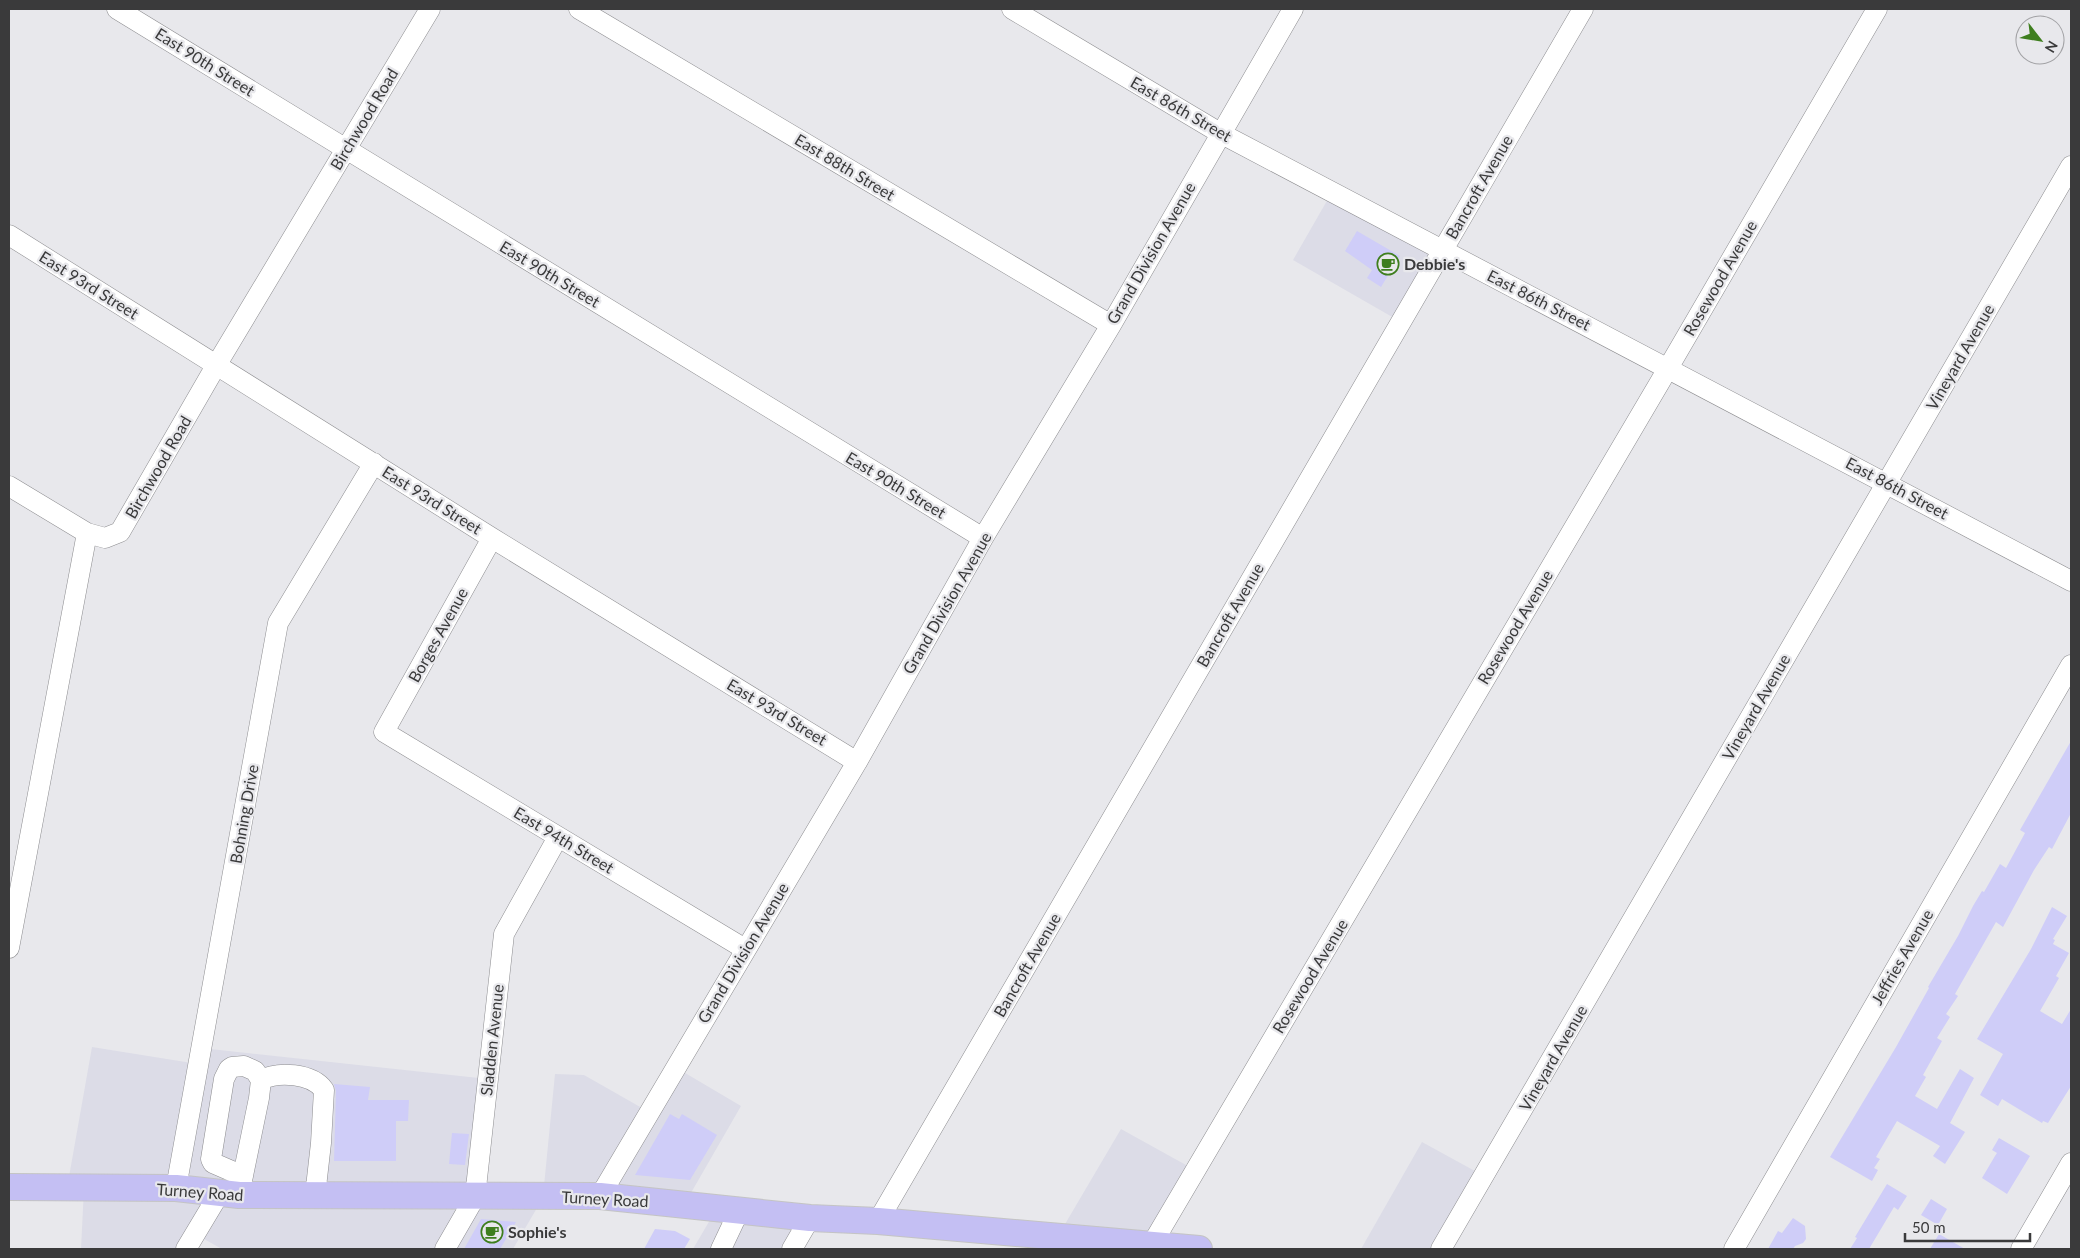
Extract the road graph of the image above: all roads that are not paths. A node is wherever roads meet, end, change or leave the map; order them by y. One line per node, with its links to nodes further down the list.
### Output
1 (118, 9): 9 (street, East 90th Street)
2 (430, 9): 9 (street, Birchwood Road)
3 (579, 9): 13 (street, East 88th Street)
4 (1012, 9): 8 (street, East 86th Street)
5 (1293, 9): 8 (street, Grand Division Avenue)
6 (1583, 9): 12 (street, Bancroft Avenue)
7 (1877, 9): 15 (street, Rosewood Avenue)
8 (1220, 133): 12 (street, East 86th Street); 13 (street, Grand Division Avenue)
9 (346, 149): 14 (street, Birchwood Road); 21 (street, East 90th Street)
10 (2071, 166): 17 (street, Vineyard Avenue)
11 (9, 235): 14 (street, East 93rd Street)
12 (1443, 250): 15 (street, East 86th Street); 41 (street, Bancroft Avenue)
13 (1110, 325): 21 (street, Grand Division Avenue)
14 (217, 364): 16 (street, East 93rd Street); 19 (street, Birchwood Road)
15 (1668, 367): 17 (street, East 86th Street); 42 (street, Rosewood Avenue)
16 (374, 463): 20 (street, East 93rd Street); 29 (street, Bohning Drive)
17 (1886, 483): 22 (street, East 86th Street); 48 (street, Vineyard Avenue)
18 (9, 486): 19 (street)
19 (86, 533): 27 (street)
20 (492, 538): 24 (street, Borges Avenue); 25 (street, East 93rd Street)
21 (983, 538): 25 (street, Grand Division Avenue)
22 (2071, 580)
23 (2071, 665): 49 (street, Jeffries Avenue)
24 (384, 732): 26 (street, East 94th Street)
25 (857, 762): 28 (street, Grand Division Avenue)
26 (558, 837): 28 (street, East 94th Street); 38 (street, Sladden Avenue)
27 (9, 948)
28 (745, 949): 37 (street, Grand Division Avenue)
29 (198, 1064): 30 (street); 34 (street, Bohning Drive)
30 (229, 1069): 31 (street); 35 (street)
31 (261, 1080): 35 (street); 36 (street)
32 (2071, 1163): 50 (street)
33 (9, 1187): 34 (main road, Turney Road)
34 (176, 1188): 35 (main road, Turney Road)
35 (234, 1188): 36 (main road, Turney Road); 43 (street)
36 (315, 1196): 38 (main road, Turney Road)
37 (600, 1196): 38 (main road, Turney Road); 39 (main road, Turney Road)
38 (475, 1197): 44 (street, Sladden Avenue)
39 (739, 1211): 40 (main road, Turney Road); 45 (street)
40 (810, 1218): 41 (main road, Turney Road); 46 (street)
41 (878, 1221): 42 (main road, Turney Road)
42 (1152, 1244): 47 (main road, Turney Road)
43 (186, 1249)
44 (445, 1249)
45 (721, 1249)
46 (792, 1249)
47 (1200, 1249)
48 (1441, 1249)
49 (1734, 1249)
50 (2021, 1249)

